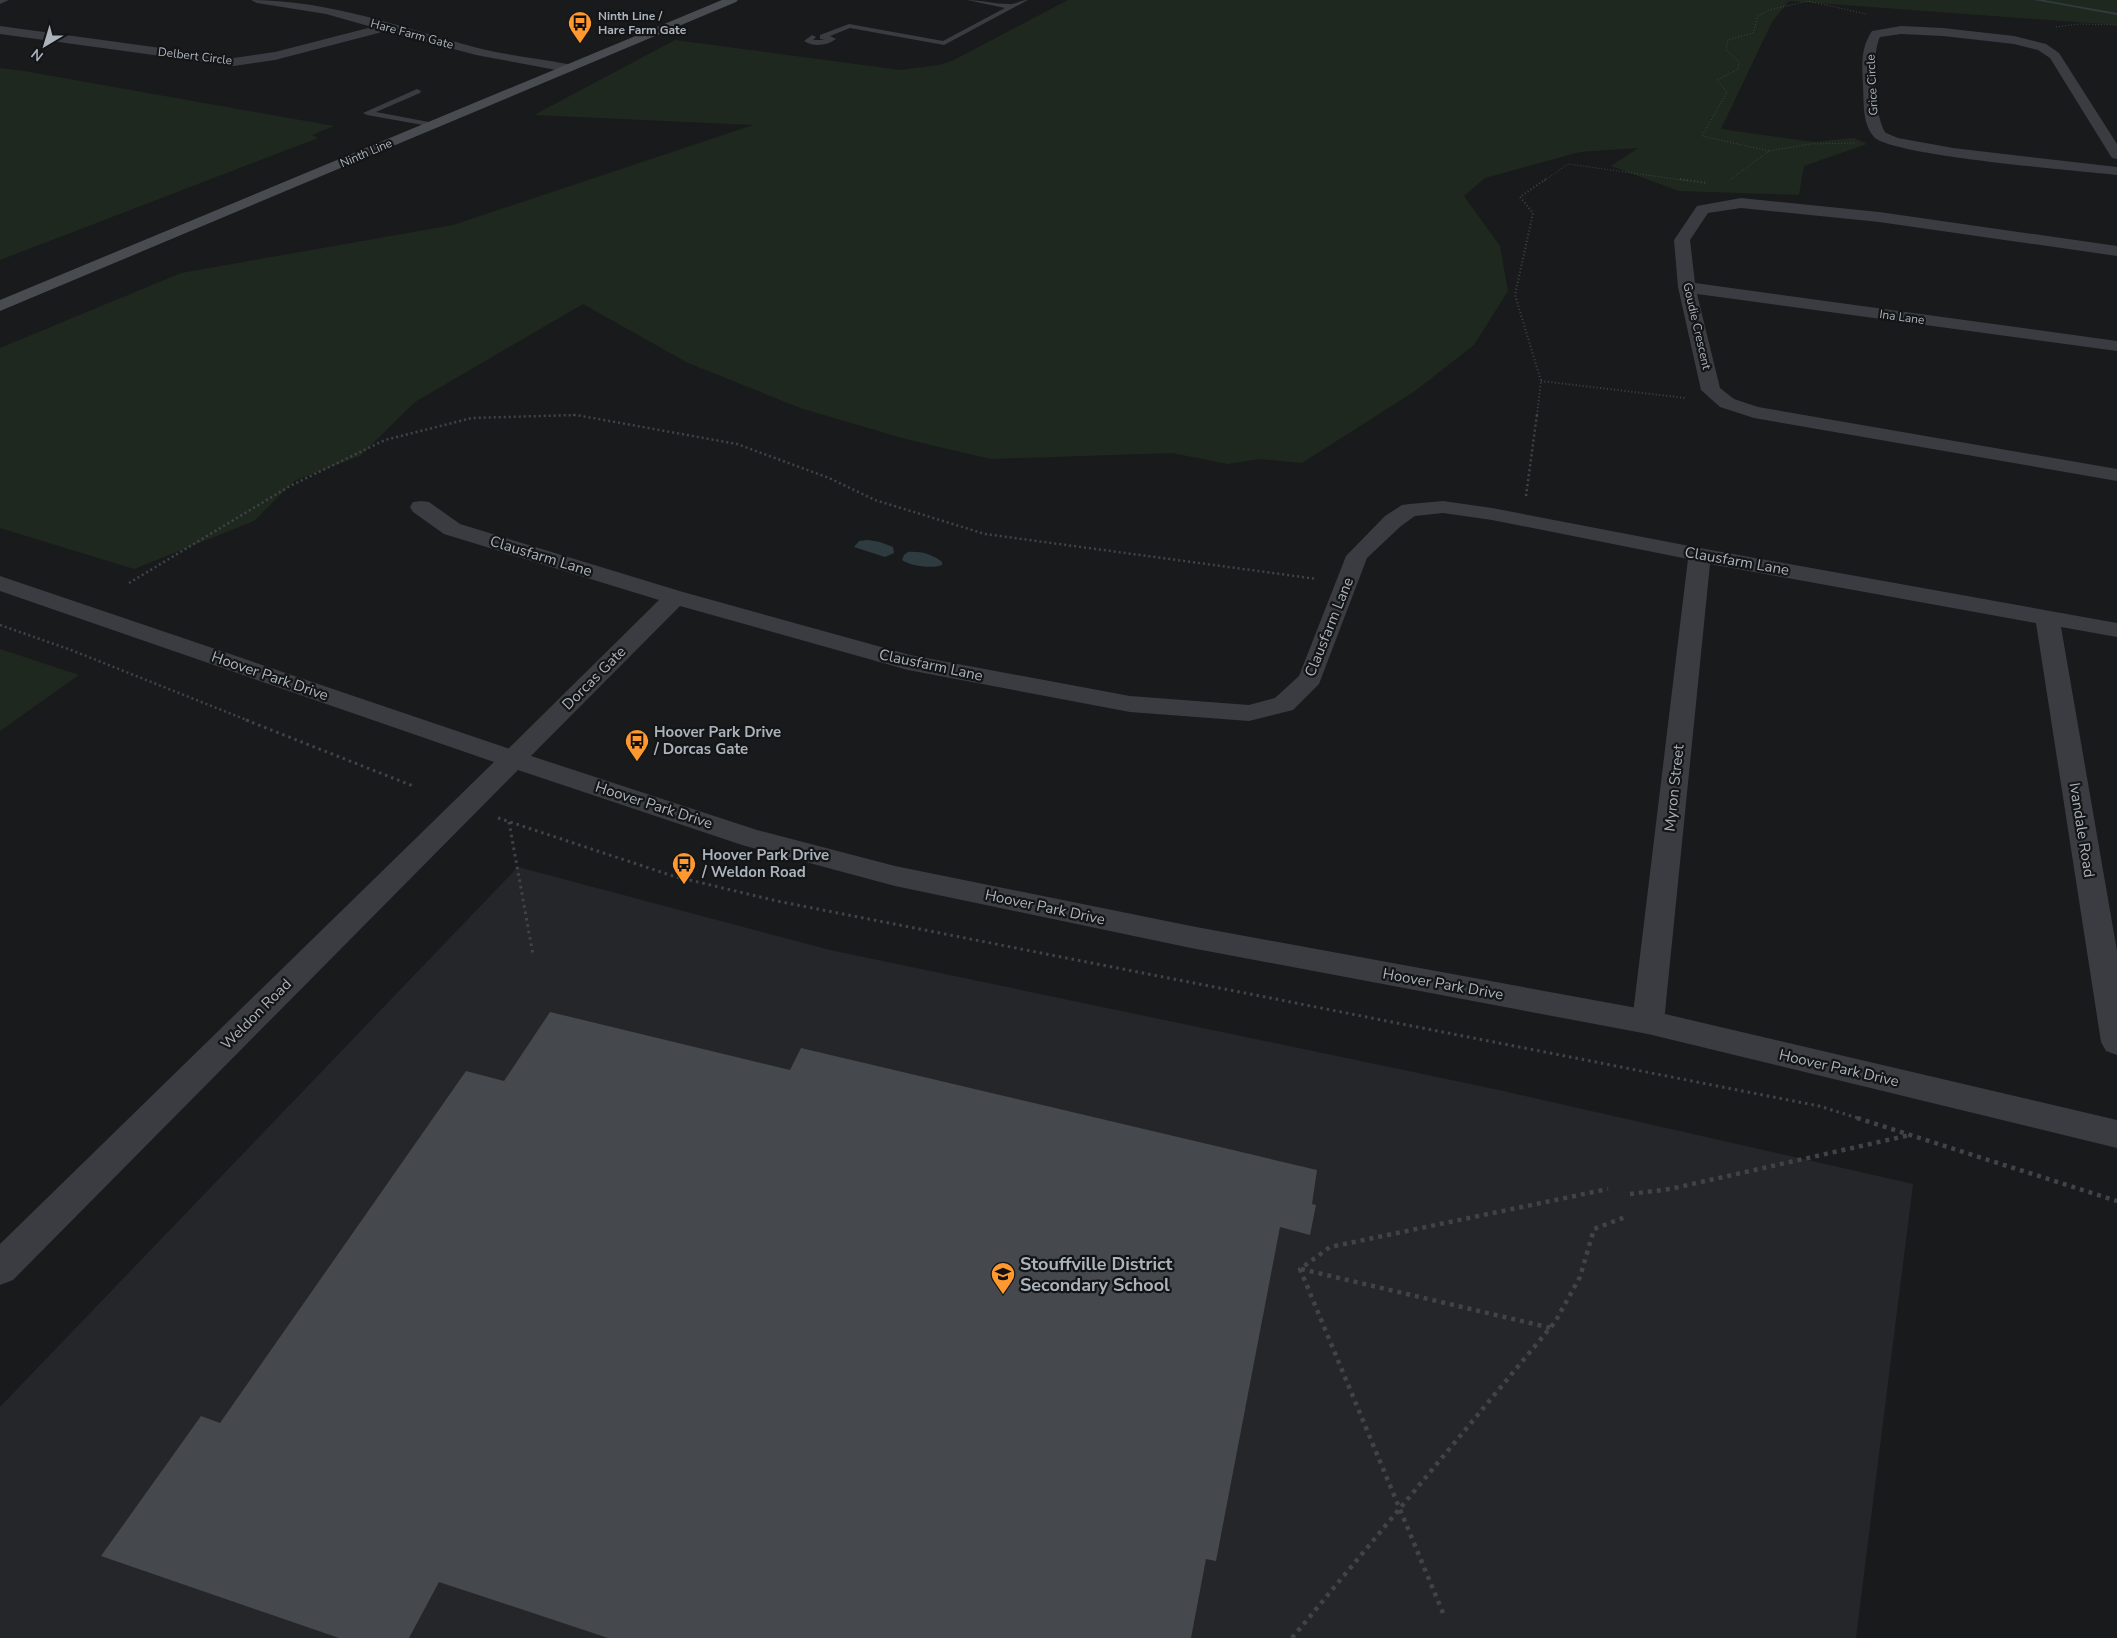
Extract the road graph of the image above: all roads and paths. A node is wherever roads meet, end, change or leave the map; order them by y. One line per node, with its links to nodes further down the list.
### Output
1 (257, 0): 6 (street, Hare Farm Gate)
2 (329, 0): 6 (street)
3 (732, 0): 14 (main road, Ninth Line)
4 (970, 0): 7 (lane)
5 (1025, 0): 7 (lane)
6 (310, 7): 9 (street, Hare Farm Gate)
7 (1012, 7): 12 (lane)
8 (2117, 25): 13 (path)
9 (386, 27): 10 (street, Delbert Circle); 14 (street, Hare Farm Gate)
10 (0, 30)
11 (1910, 30): 13 (street, Grice Circle); 19 (street, Grice Circle); 20 (path)
12 (818, 37)
13 (2029, 43): 21 (street, Grice Circle)
14 (567, 68): 18 (main road, Ninth Line)
15 (417, 91): 16 (lane)
16 (383, 106): 17 (lane); 17 (lane)
17 (393, 118): 18 (lane)
18 (431, 125): 27 (main road, Ninth Line)
19 (1894, 143): 20 (path); 22 (street, Grice Circle)
20 (1770, 151): 23 (path)
21 (2117, 154)
22 (2117, 171)
23 (1723, 185): 24 (path); 29 (path)
24 (1741, 203): 25 (street, Goudie Crescent); 26 (street, Goudie Crescent)
25 (2117, 252)
26 (1687, 288): 28 (street, Ina Lane); 30 (street, Goudie Crescent)
27 (0, 306)
28 (2117, 346)
29 (1541, 381): 30 (path); 33 (path)
30 (1726, 403): 31 (street)
31 (2117, 475)
32 (420, 507): 38 (street, Clausfarm Lane)
33 (1522, 520): 34 (street, Clausfarm Lane); 37 (street, Clausfarm Lane)
34 (1700, 555): 39 (street, Clausfarm Lane); 47 (street, Myron Street)
35 (129, 582): 37 (path)
36 (0, 583): 42 (street, Hoover Park Drive)
37 (1347, 584): 38 (street, Clausfarm Lane)
38 (675, 597): 42 (street, Dorcas Gate)
39 (2047, 617): 41 (street, Clausfarm Lane); 48 (street, Ivandale Road)
40 (0, 625): 43 (path)
41 (2117, 630)
42 (513, 759): 47 (street, Hoover Park Drive); 55 (street, Weldon Road)
43 (413, 786)
44 (498, 818): 45 (path)
45 (509, 822): 46 (path); 50 (path)
46 (533, 955)
47 (1648, 1022): 49 (street, Hoover Park Drive)
48 (2117, 1042)
49 (2117, 1134)
50 (1911, 1135): 52 (path); 53 (path)
51 (1608, 1189): 56 (path)
52 (1630, 1194)
53 (2117, 1201)
54 (1628, 1216): 57 (path)
55 (0, 1268)
56 (1300, 1269): 57 (path); 58 (path)
57 (1550, 1328): 58 (path)
58 (1400, 1509): 59 (path); 60 (path)
59 (1443, 1612)
60 (1292, 1638)

